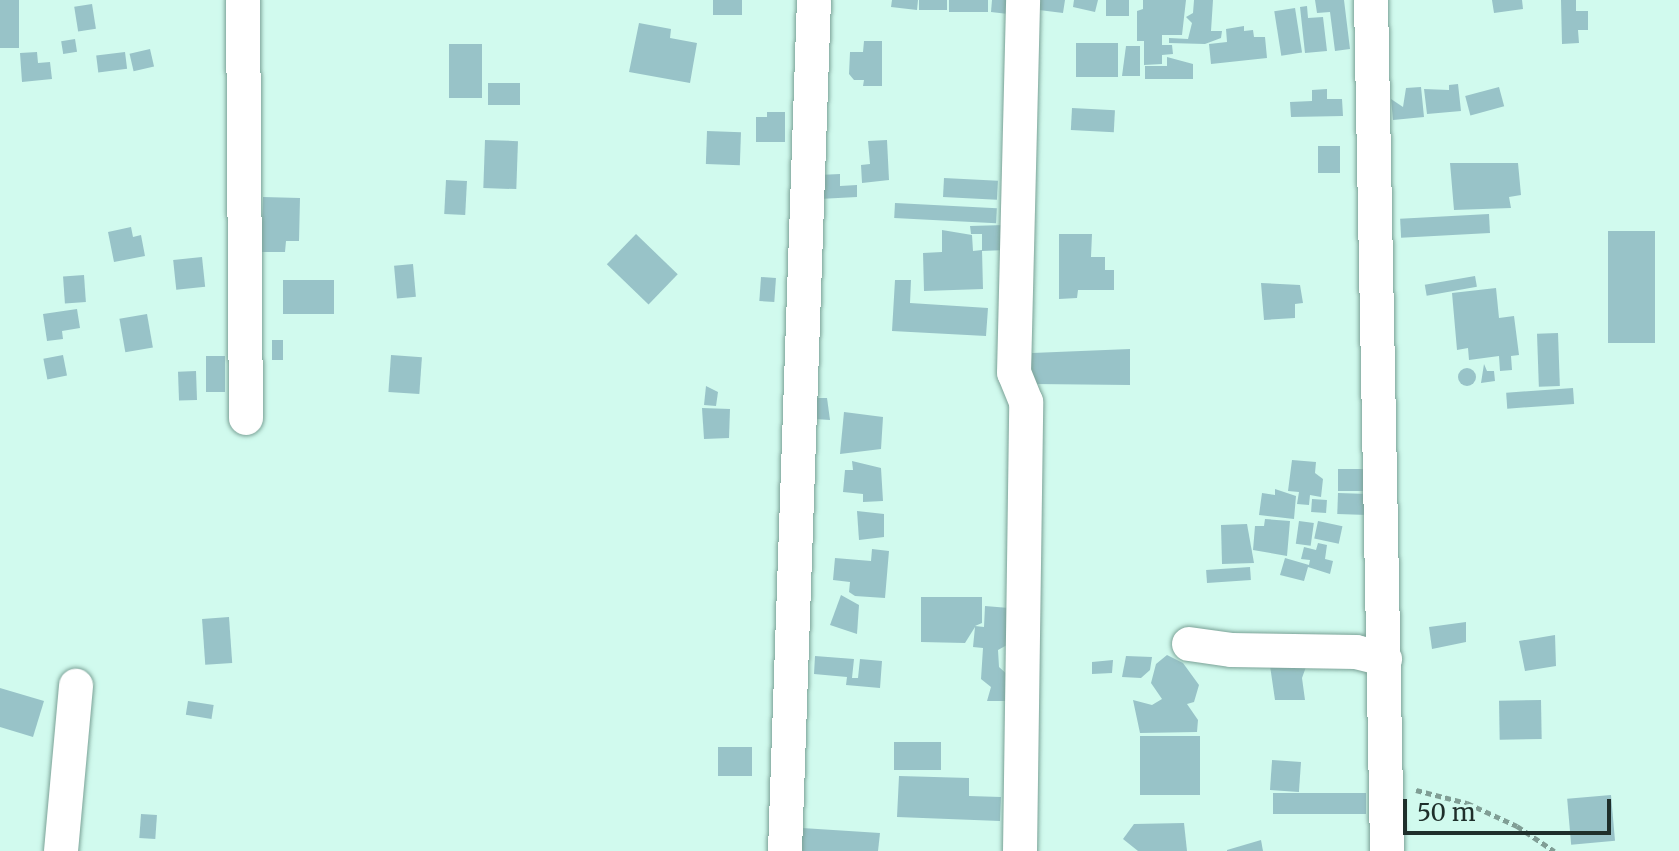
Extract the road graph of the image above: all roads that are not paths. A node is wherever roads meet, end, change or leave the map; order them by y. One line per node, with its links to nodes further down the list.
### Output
1 (243, 0): 5 (street)
2 (814, 0): 10 (street)
3 (1023, 0): 11 (street)
4 (1371, 0): 7 (street)
5 (246, 418)
6 (1189, 644): 7 (street)
7 (1375, 646): 12 (street)
8 (76, 686): 9 (street)
9 (61, 851)
10 (785, 851)
11 (1020, 851)
12 (1387, 851)

